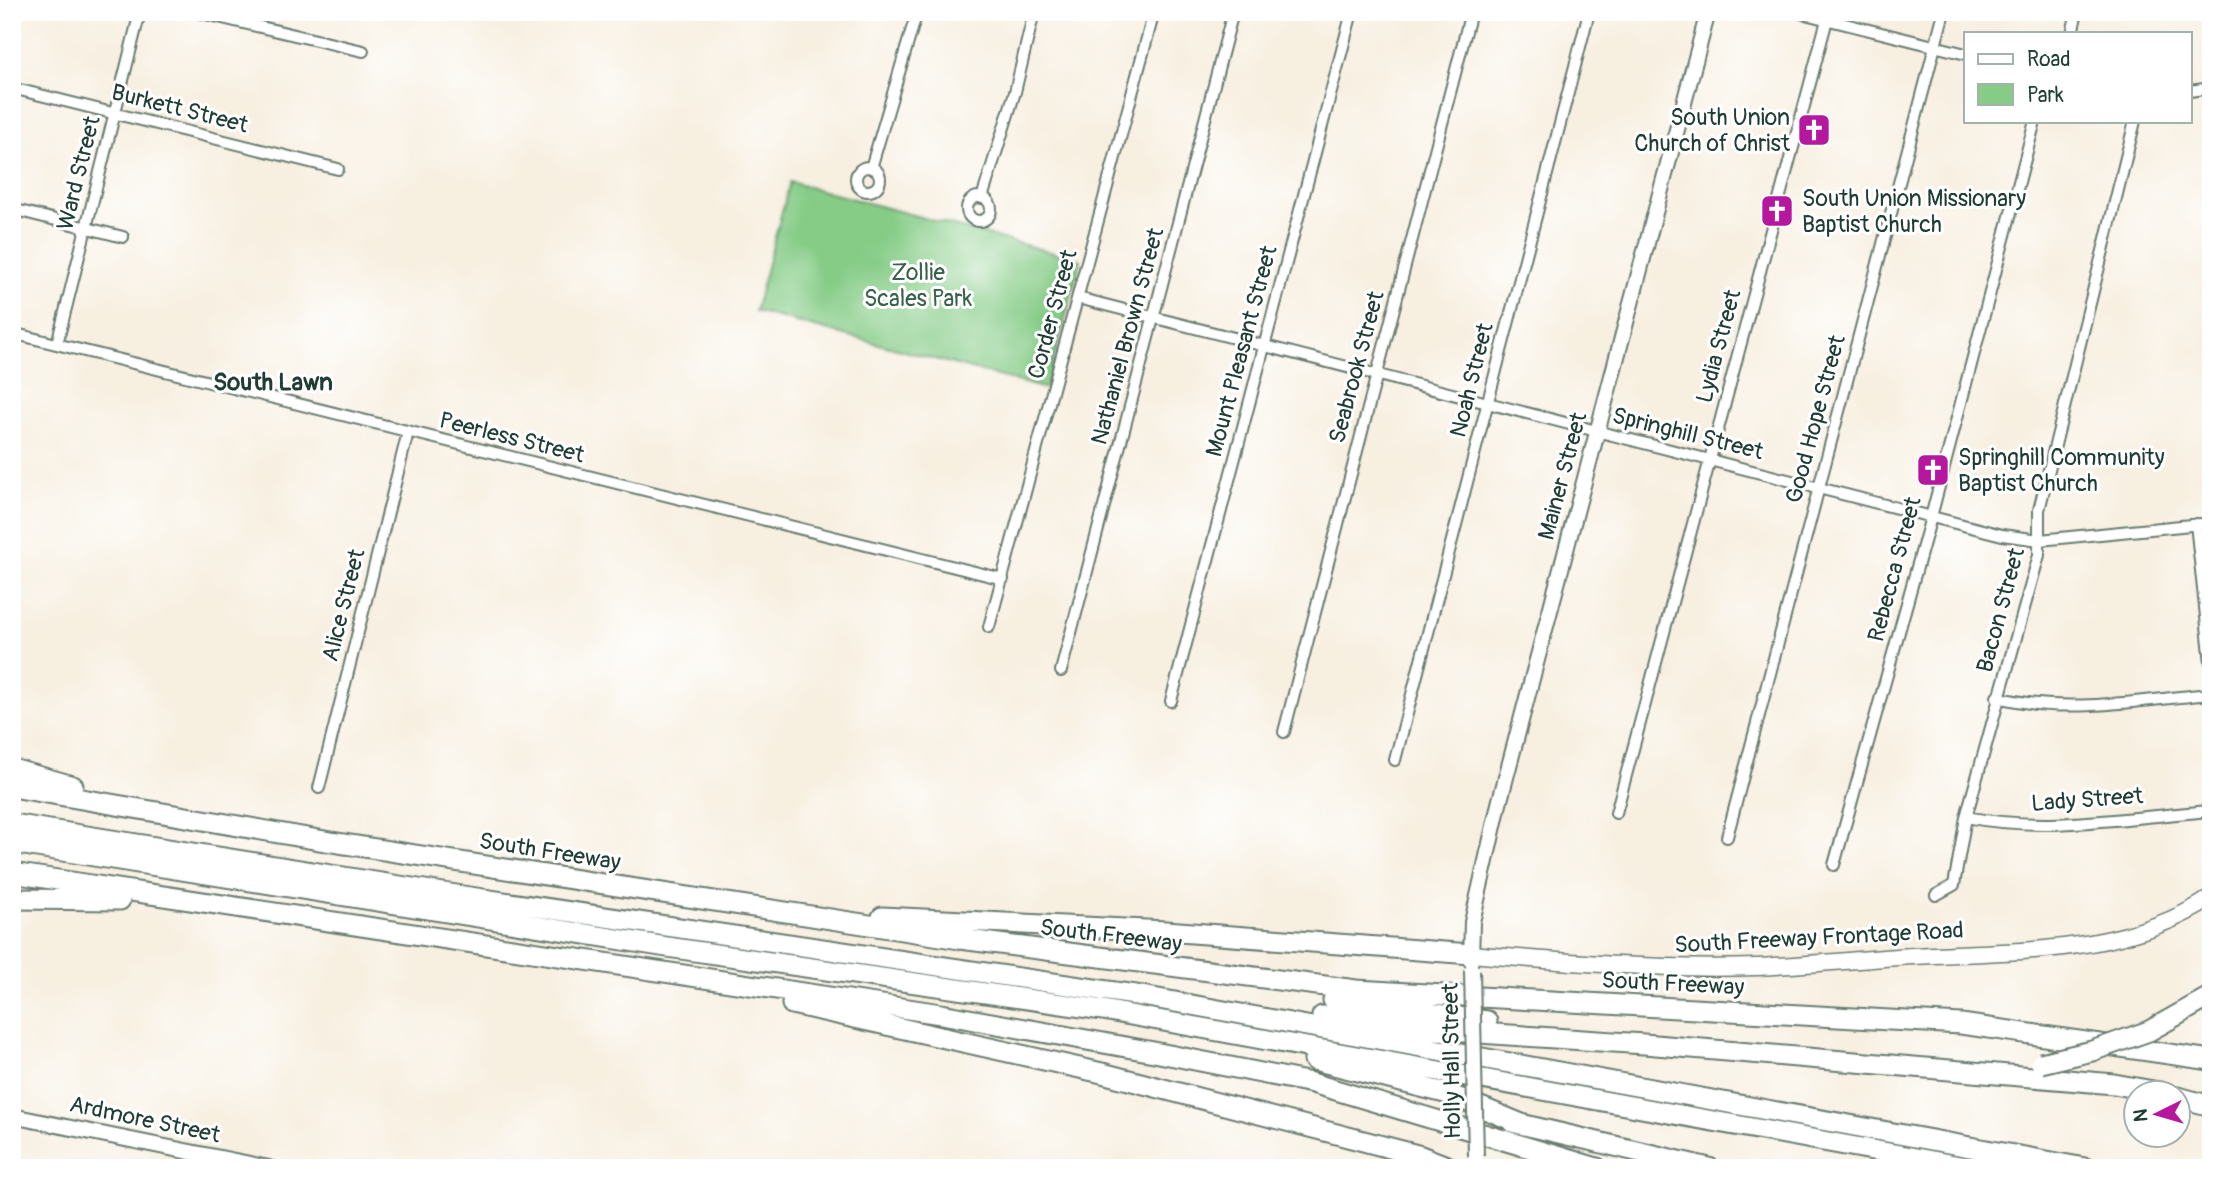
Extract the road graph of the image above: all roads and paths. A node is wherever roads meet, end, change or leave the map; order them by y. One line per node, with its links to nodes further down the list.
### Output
1 (140, 12): 22 (street, Ward Street)
2 (197, 12): 17 (street)
3 (917, 12): 25 (street)
4 (1034, 12): 27 (street)
5 (1154, 12): 31 (street, Corder Street)
6 (1233, 12): 32 (street, Nathaniel Brown Street)
7 (1352, 12): 35 (street, Mount Pleasant Street)
8 (1471, 12): 36 (street, Seabrook Street)
9 (1589, 12): 37 (street, Noah Street)
10 (1708, 12): 39 (street, Mainer Street)
11 (1797, 12): 14 (street)
12 (1944, 12): 16 (street, Good Hope Street)
13 (2077, 12): 15 (street)
14 (1828, 16): 16 (street); 40 (street, Lydia Street)
15 (2072, 32)
16 (1935, 47): 18 (street); 41 (street, Good Hope Street)
17 (363, 51)
18 (1964, 54)
19 (12, 88): 22 (street, Burkett Street)
20 (2211, 88): 21 (street)
21 (2192, 91)
22 (114, 113): 26 (street, Burkett Street); 29 (street, Ward Street)
23 (2035, 122): 42 (street, Rebecca Street)
24 (2135, 122): 45 (street, Bacon Street)
25 (871, 167)
26 (338, 169)
27 (982, 198)
28 (12, 209): 29 (street)
29 (86, 226): 30 (street); 34 (street, Ward Street)
30 (123, 237)
31 (1078, 298): 32 (street, Springhill Street); 46 (street, Corder Street)
32 (1154, 318): 35 (street, Springhill Street); 49 (street, Nathaniel Brown Street)
33 (12, 333): 34 (street, Peerless Street)
34 (57, 344): 38 (street, Peerless Street)
35 (1264, 346): 36 (street, Springhill Street); 52 (street, Mount Pleasant Street)
36 (1376, 375): 37 (street, Springhill Street); 53 (street, Seabrook Street)
37 (1486, 403): 39 (street, Springhill Street); 54 (street, Noah Street)
38 (408, 432): 46 (street, Peerless Street); 57 (street, Alice Street)
39 (1598, 432): 40 (street, Springhill Street); 73 (street, Mainer Street)
40 (1709, 460): 41 (street, Springhill Street); 59 (street, Lydia Street)
41 (1818, 488): 42 (street, Springhill Street); 63 (street, Good Hope Street)
42 (1931, 517): 45 (street, Springhill Street); 65 (street, Rebecca Street)
43 (2211, 523): 44 (street, Springhill Street)
44 (2196, 524): 45 (street, Springhill Street); 48 (street)
45 (2040, 540): 51 (street, Bacon Street)
46 (1003, 579): 47 (street, Corder Street)
47 (989, 627)
48 (2211, 663)
49 (1061, 671)
50 (2211, 694): 51 (street)
51 (1997, 697): 60 (street, Bacon Street)
52 (1171, 701)
53 (1284, 732)
54 (1395, 760)
55 (12, 769): 61 (highway)
56 (12, 787): 61 (highway, South Freeway)
57 (319, 788)
58 (2211, 811): 60 (street, Lady Street)
59 (1616, 813)
60 (1966, 817): 67 (street, Bacon Street)
61 (195, 818): 71 (highway, South Freeway)
62 (12, 824): 77 (highway)
63 (1727, 837)
64 (12, 843): 76 (highway)
65 (1834, 865)
66 (12, 873): 70 (highway)
67 (1937, 895)
68 (2211, 898): 73 (main road, South Freeway Frontage Road)
69 (12, 899): 70 (highway)
70 (183, 901): 74 (highway)
71 (801, 915): 72 (highway, South Freeway); 73 (highway)
72 (1134, 962): 78 (highway); 79 (highway, South Freeway)
73 (1471, 962): 87 (street, Holly Hall Street, bridge)
74 (634, 970): 81 (highway); 90 (highway)
75 (2211, 996): 80 (highway, bridge)
76 (1103, 1010): 86 (highway); 93 (highway)
77 (1248, 1015): 78 (highway); 94 (highway)
78 (1644, 1044): 80 (highway)
79 (2211, 1060)
80 (2043, 1071): 82 (highway)
81 (1312, 1083): 86 (highway); 91 (highway)
82 (2122, 1086)
83 (2192, 1101): 84 (highway)
84 (2211, 1106)
85 (12, 1116): 88 (street, Ardmore Street)
86 (1524, 1125): 92 (highway)
87 (1476, 1162)
88 (219, 1163): 89 (street, Ardmore Street)
89 (269, 1168)
90 (1452, 1168)
91 (1597, 1168)
92 (1709, 1168)
93 (1971, 1168)
94 (2085, 1168)

